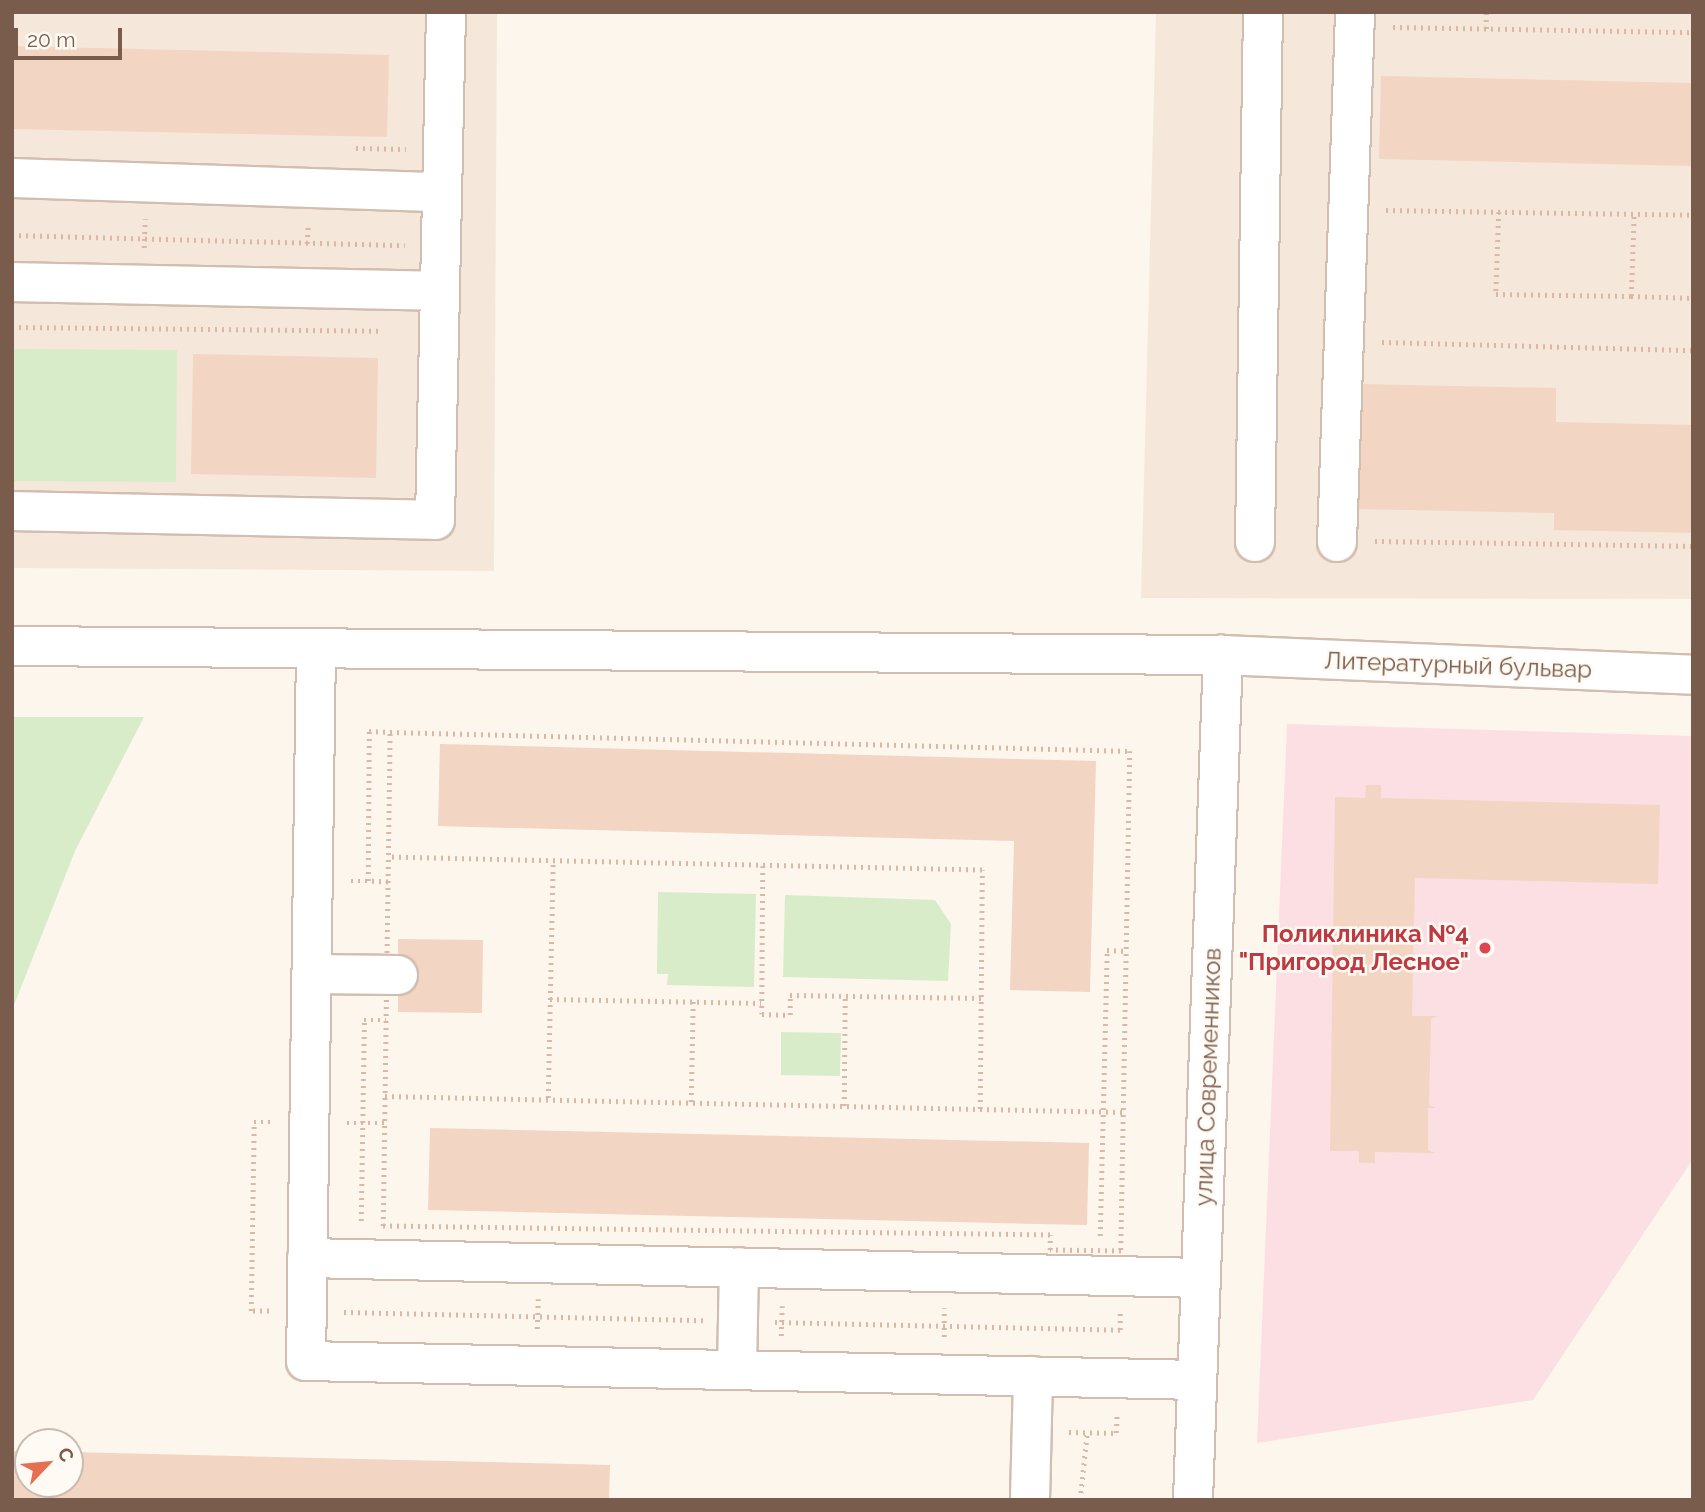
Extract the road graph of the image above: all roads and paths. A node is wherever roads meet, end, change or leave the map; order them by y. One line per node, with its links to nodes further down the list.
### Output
1 (446, 12): 12 (street)
2 (1262, 12): 35 (street)
3 (1486, 12): 5 (path)
4 (1369, 20): 5 (path); 13 (street)
5 (1486, 29): 6 (path)
6 (1693, 32)
7 (407, 136): 8 (path)
8 (352, 148)
9 (12, 178): 10 (street)
10 (147, 183): 11 (street); 18 (path)
11 (309, 188): 12 (street); 19 (path)
12 (442, 192): 20 (street)
13 (1348, 209): 14 (path); 31 (street)
14 (1499, 212): 15 (path); 25 (path)
15 (1634, 214): 16 (path); 25 (path)
16 (1693, 215)
17 (12, 234): 18 (path)
18 (144, 238): 19 (path); 22 (path)
19 (307, 243): 20 (path); 23 (path)
20 (441, 246): 24 (street)
21 (12, 282): 22 (street)
22 (145, 284): 23 (street); 28 (path)
23 (306, 287): 24 (street); 29 (path)
24 (440, 291): 33 (street)
25 (1631, 296): 26 (path)
26 (1693, 298)
27 (12, 327): 28 (path)
28 (145, 328): 29 (path)
29 (305, 330): 30 (path)
30 (392, 331)
31 (1344, 341): 32 (path); 34 (street)
32 (1693, 349)
33 (12, 511)
34 (1350, 541): 36 (path)
35 (1255, 542)
36 (1693, 546)
37 (12, 646): 38 (street, Литературный бульвар)
38 (316, 649): 39 (street, Литературный бульвар); 47 (street)
39 (1223, 655): 40 (street, Литературный бульвар); 71 (street, улица Современников)
40 (1693, 676)
41 (390, 732): 42 (path); 45 (path); 46 (path)
42 (388, 857): 43 (path); 45 (path)
43 (553, 861): 44 (path); 51 (path)
44 (763, 866): 50 (path); 53 (path)
45 (388, 881): 48 (path)
46 (1126, 951): 60 (path); 61 (path)
47 (312, 974): 48 (street); 69 (street)
48 (392, 975): 54 (path)
49 (845, 996): 50 (path); 53 (path); 58 (path)
50 (981, 998): 59 (path)
51 (551, 999): 52 (path); 56 (path)
52 (693, 1001): 53 (path); 57 (path)
53 (761, 1003)
54 (386, 1020): 55 (path); 62 (path)
55 (385, 1096): 56 (path); 67 (path)
56 (548, 1098): 57 (path)
57 (691, 1102): 58 (path)
58 (844, 1106): 59 (path)
59 (980, 1109): 60 (path)
60 (1104, 1112): 61 (path); 66 (path)
61 (1123, 1112): 64 (path)
62 (361, 1226)
63 (1050, 1235): 65 (path); 67 (path); 68 (path)
64 (1121, 1235)
65 (1063, 1236)
66 (1088, 1236)
67 (783, 1250): 70 (street); 71 (street); 73 (path)
68 (1064, 1250)
69 (307, 1258): 70 (street); 72 (street)
70 (739, 1267): 72 (street)
71 (1200, 1278): 75 (street, улица Современников)
72 (737, 1370): 73 (street)
73 (781, 1371): 74 (street)
74 (1033, 1376): 75 (street); 77 (street)
75 (1197, 1380): 79 (street, улица Современников)
76 (1087, 1432): 78 (path)
77 (1030, 1500)
78 (1080, 1500)
79 (1193, 1500)

